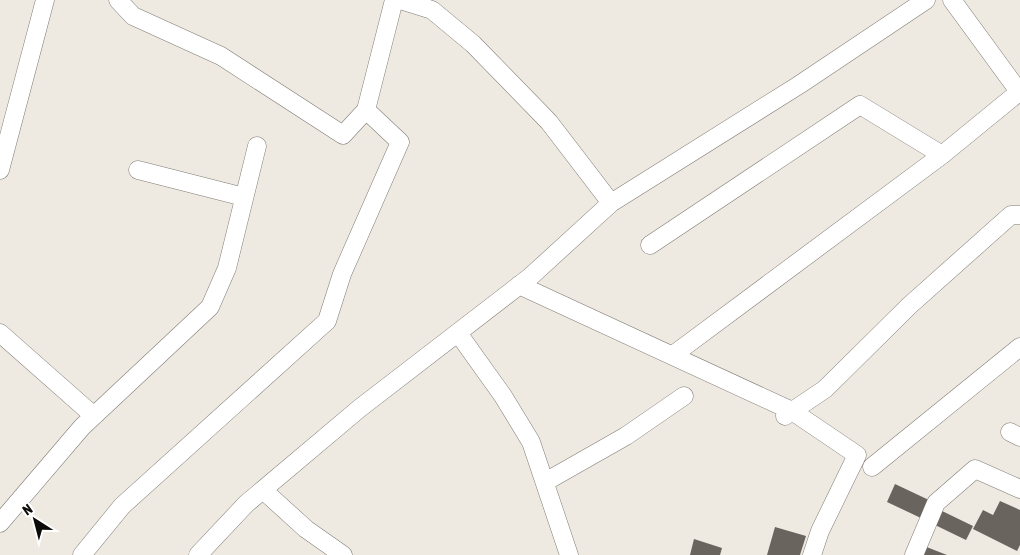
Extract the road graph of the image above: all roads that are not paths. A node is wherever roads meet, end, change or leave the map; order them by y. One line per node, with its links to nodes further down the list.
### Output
1 (118, 0): 8 (street)
2 (394, 0): 8 (street)
3 (400, 0): 14 (street)
4 (926, 0): 14 (street)
5 (952, 0): 7 (street)
6 (41, 2): 11 (street)
7 (1020, 92): 10 (street)
8 (366, 110): 30 (street)
9 (257, 146): 13 (street)
10 (942, 155): 16 (street); 21 (street)
11 (0, 170)
12 (138, 170): 13 (street)
13 (244, 197): 24 (street)
14 (611, 203): 17 (street)
15 (1020, 215): 23 (street)
16 (650, 245)
17 (519, 285): 18 (street); 21 (street)
18 (458, 332): 26 (street); 28 (street)
19 (0, 333): 24 (street)
20 (1020, 347): 25 (street)
21 (673, 355): 23 (street)
22 (684, 396): 26 (street)
23 (787, 414): 34 (street)
24 (94, 416): 29 (street)
25 (872, 467)
26 (545, 482): 33 (street)
27 (1020, 489): 35 (street)
28 (263, 490): 31 (street); 32 (street)
29 (0, 523)
30 (82, 555)
31 (198, 555)
32 (343, 555)
33 (570, 555)
34 (812, 555)
35 (914, 555)

